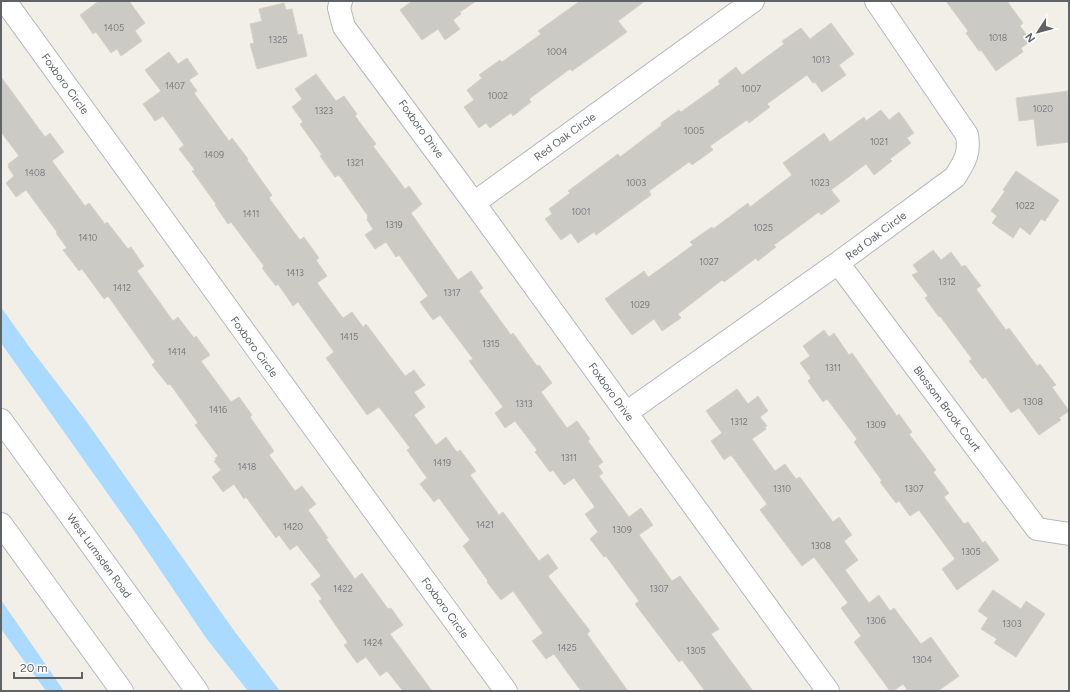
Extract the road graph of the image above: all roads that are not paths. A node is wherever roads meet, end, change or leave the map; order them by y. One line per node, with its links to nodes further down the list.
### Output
1 (5, 1): 13 (street, Foxboro Circle)
2 (340, 1): 5 (street, Foxboro Drive)
3 (753, 1): 5 (street, Red Oak Circle)
4 (876, 1): 6 (street, Red Oak Circle)
5 (474, 203): 7 (street, Foxboro Drive)
6 (838, 263): 7 (street, Red Oak Circle); 10 (street, Blossom Brook Court)
7 (626, 413): 14 (street, Foxboro Drive)
8 (1, 420): 12 (street, West Lumsden Road)
9 (1, 524): 11 (street)
10 (1069, 534)
11 (122, 691)
12 (197, 691)
13 (506, 691)
14 (828, 691)

